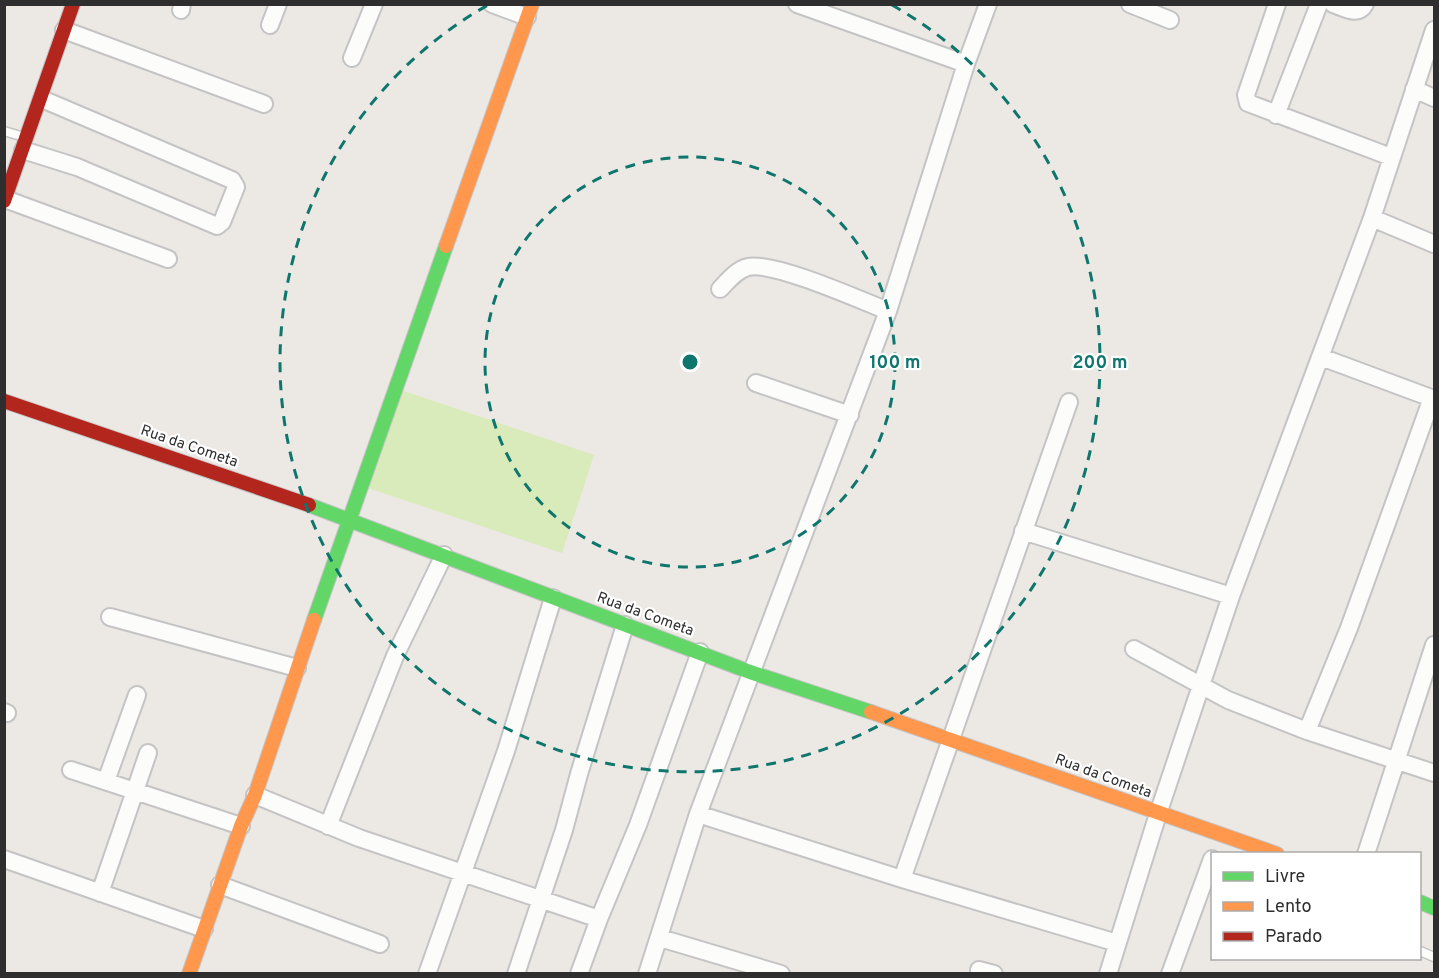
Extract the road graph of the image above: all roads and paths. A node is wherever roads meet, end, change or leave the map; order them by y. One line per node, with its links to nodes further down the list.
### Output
1 (74, 4): 15 (street)
2 (278, 4): 14 (street)
3 (374, 4): 17 (street)
4 (492, 4): 12 (street)
5 (797, 4): 18 (street)
6 (988, 4): 18 (street)
7 (1130, 4): 13 (street)
8 (1277, 4): 23 (street)
9 (1319, 4): 23 (street)
10 (1333, 4): 11 (street)
11 (1365, 4)
12 (530, 11): 39 (street)
13 (1170, 20)
14 (270, 25)
15 (64, 30): 21 (street); 22 (street)
16 (1434, 30): 19 (street)
17 (352, 58)
18 (966, 63): 32 (street)
19 (1414, 89): 20 (street); 26 (street)
20 (1434, 98)
21 (42, 99): 25 (street); 25 (street)
22 (264, 104)
23 (1276, 115): 26 (street)
24 (4, 131): 25 (lane)
25 (25, 144): 27 (street)
26 (1391, 157): 28 (street)
27 (5, 200): 30 (street)
28 (1372, 218): 29 (street); 33 (street)
29 (1434, 244)
30 (168, 259)
31 (720, 290): 32 (street)
32 (888, 310): 38 (street)
33 (1321, 357): 35 (street); 42 (street)
34 (756, 383): 38 (street)
35 (1433, 399): 53 (street)
36 (4, 401): 39 (street, Rua da Cometa)
37 (1069, 402): 40 (street)
38 (850, 415): 50 (street)
39 (349, 519): 41 (street, Rua da Cometa); 49 (street)
40 (1023, 531): 42 (street); 54 (street)
41 (444, 555): 43 (street, Rua da Cometa); 65 (street)
42 (1231, 596): 51 (street)
43 (553, 598): 45 (street, Rua da Cometa); 72 (street)
44 (110, 616): 49 (street)
45 (625, 625): 48 (street, Rua da Cometa); 76 (street)
46 (1434, 647): 56 (street)
47 (1134, 649): 51 (street)
48 (700, 652): 50 (street, Rua da Cometa); 77 (street)
49 (297, 668): 61 (street)
50 (750, 672): 54 (street, Rua da Cometa); 62 (street)
51 (1200, 686): 53 (street); 63 (street)
52 (137, 694): 59 (street)
53 (1306, 731): 56 (street)
54 (950, 739): 63 (street, Rua da Cometa); 73 (street)
55 (148, 753): 60 (street)
56 (1397, 760): 58 (street); 69 (street)
57 (71, 770): 59 (street)
58 (1434, 773)
59 (106, 781): 60 (street)
60 (136, 791): 64 (street); 75 (street)
61 (255, 795): 64 (street); 65 (street)
62 (698, 814): 73 (street); 79 (street)
63 (1158, 814): 66 (street, Rua da Cometa); 80 (street)
64 (241, 826): 74 (street)
65 (328, 826): 72 (street)
66 (1221, 835): 67 (street); 68 (street, Rua da Cometa)
67 (1215, 852)
68 (1271, 852)
69 (1367, 852)
70 (4, 859): 75 (street)
71 (1211, 862): 89 (street)
72 (462, 873): 76 (street); 83 (street)
73 (902, 879): 80 (street)
74 (220, 885): 78 (street); 81 (street)
75 (100, 893): 78 (street)
76 (540, 899): 77 (street); 84 (street)
77 (599, 919): 85 (street)
78 (204, 929): 82 (street)
79 (660, 938): 86 (street); 87 (street)
80 (1117, 943): 88 (street)
81 (380, 944)
82 (189, 974)
83 (427, 974)
84 (516, 974)
85 (579, 974)
86 (647, 974)
87 (781, 974)
88 (1108, 974)
89 (1170, 974)

